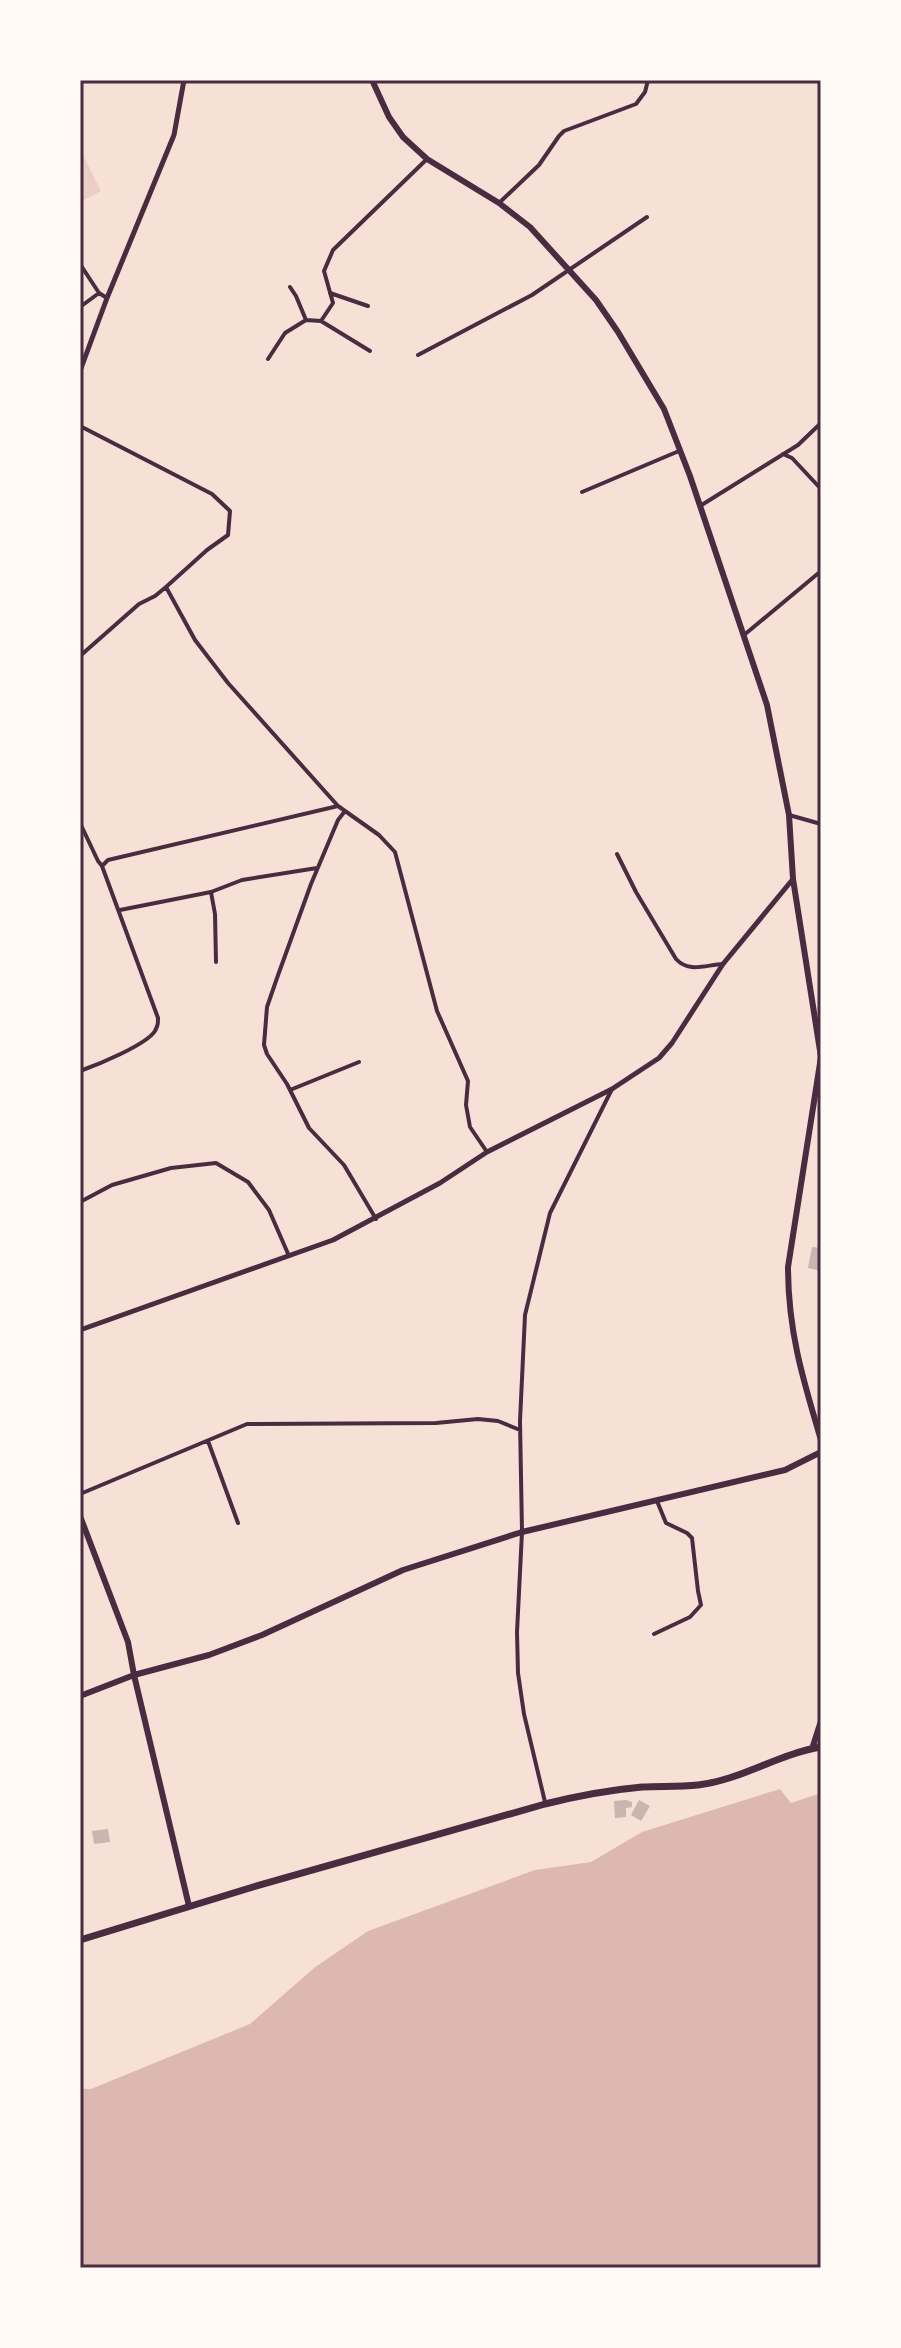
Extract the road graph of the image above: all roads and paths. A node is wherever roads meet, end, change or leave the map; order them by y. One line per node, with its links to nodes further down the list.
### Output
1 (184, 80): 12 (street)
2 (372, 80): 4 (main road)
3 (648, 80): 5 (street)
4 (427, 159): 5 (main road); 11 (street)
5 (499, 203): 8 (main road)
6 (647, 217): 8 (street)
7 (80, 264): 10 (street)
8 (571, 270): 18 (street); 23 (main road)
9 (290, 287): 15 (street)
10 (99, 293): 12 (street); 14 (street)
11 (330, 293): 13 (street); 16 (street)
12 (107, 298): 20 (street)
13 (368, 306)
14 (80, 307)
15 (306, 320): 16 (street); 19 (street)
16 (321, 321): 17 (street)
17 (370, 351)
18 (418, 355)
19 (268, 359)
20 (80, 371)
21 (821, 423): 24 (street)
22 (80, 426): 29 (street)
23 (680, 450): 26 (street); 27 (main road)
24 (783, 454): 25 (street); 27 (street)
25 (821, 489)
26 (582, 492)
27 (700, 506): 30 (main road)
28 (821, 571): 30 (street)
29 (166, 587): 31 (street); 32 (street)
30 (744, 635): 34 (main road)
31 (80, 656)
32 (338, 806): 33 (street); 38 (street)
33 (345, 811): 39 (street); 50 (street)
34 (789, 815): 36 (street); 40 (main road)
35 (80, 823): 38 (street)
36 (821, 824)
37 (617, 854): 44 (street)
38 (102, 866): 42 (street)
39 (318, 868): 41 (street); 49 (street)
40 (793, 879): 44 (street); 45 (main road)
41 (211, 892): 42 (street); 43 (street)
42 (120, 910): 47 (street)
43 (216, 962)
44 (723, 964): 48 (street)
45 (821, 1057): 56 (main road)
46 (359, 1062): 49 (street)
47 (80, 1071)
48 (612, 1089): 50 (street); 55 (street)
49 (290, 1090): 52 (street)
50 (487, 1152): 52 (street)
51 (80, 1202): 53 (street)
52 (376, 1219): 53 (street)
53 (289, 1256): 54 (street)
54 (80, 1330)
55 (520, 1430): 57 (street); 63 (street)
56 (821, 1440)
57 (208, 1441): 59 (street); 62 (street)
58 (821, 1452): 60 (main road)
59 (80, 1494)
60 (657, 1501): 63 (main road); 64 (street)
61 (80, 1516): 65 (main road)
62 (238, 1523)
63 (522, 1532): 65 (main road); 69 (street)
64 (654, 1634)
65 (134, 1675): 66 (main road); 70 (main road)
66 (80, 1696)
67 (821, 1721): 68 (main road)
68 (816, 1748): 69 (main road)
69 (545, 1804): 70 (main road)
70 (189, 1906): 71 (main road)
71 (80, 1940)

